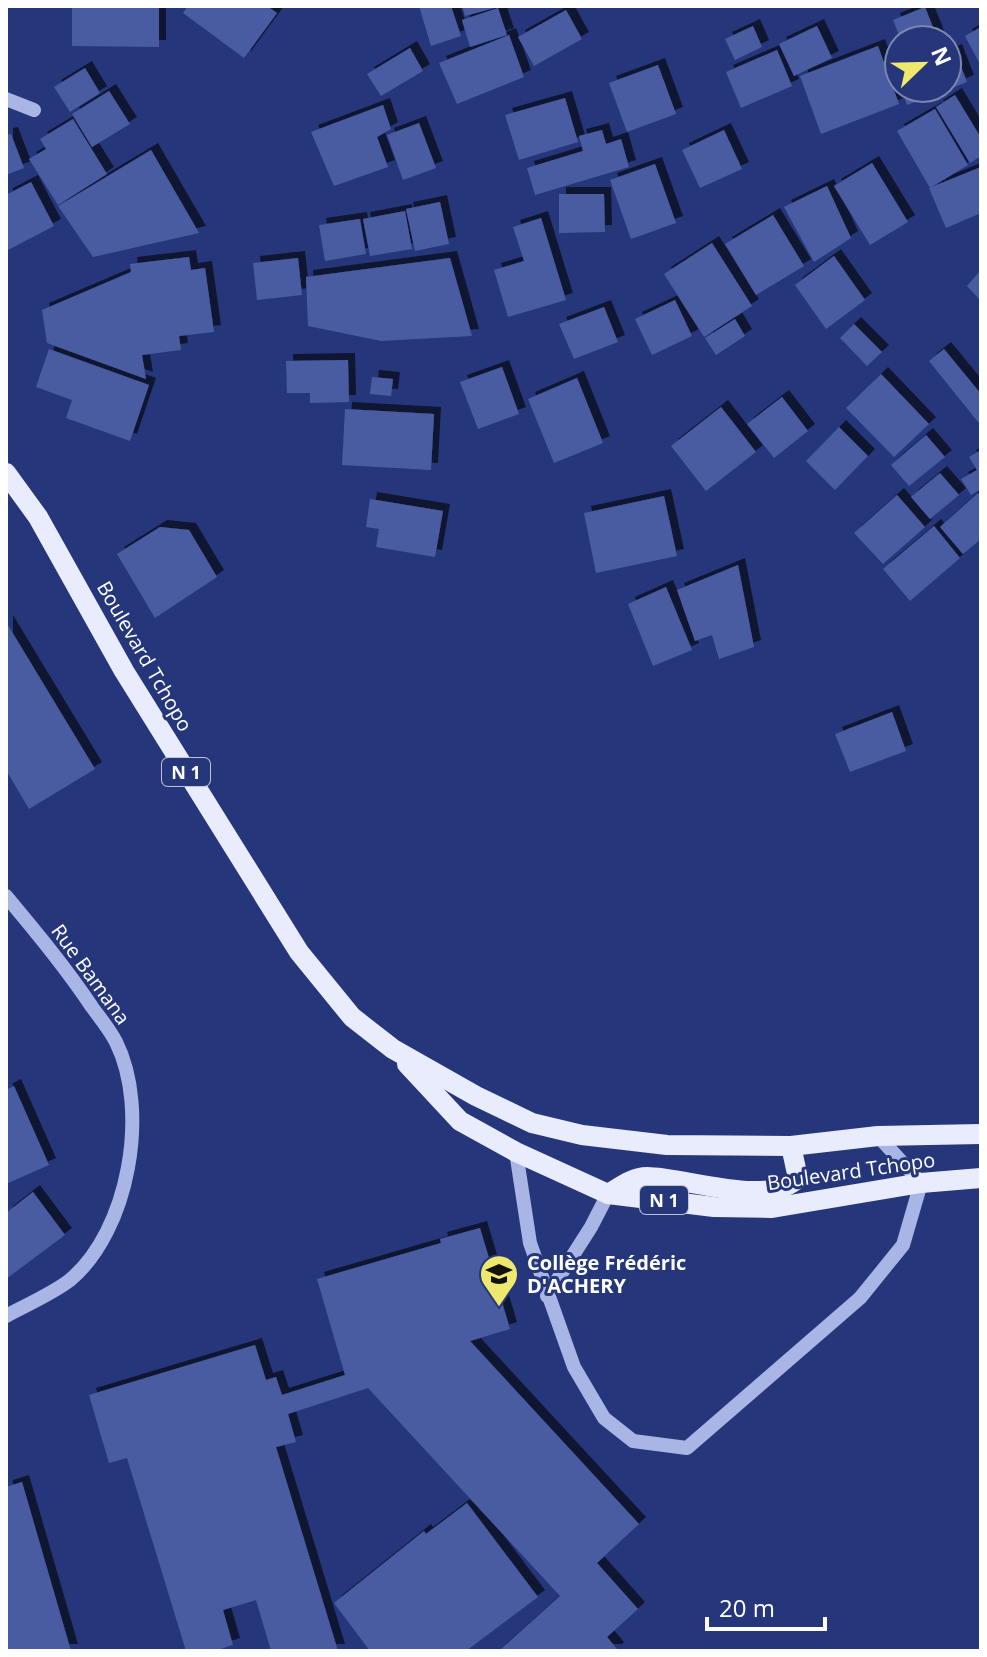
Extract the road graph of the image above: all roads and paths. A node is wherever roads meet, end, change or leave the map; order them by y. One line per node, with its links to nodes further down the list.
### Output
1 (6, 99): 2 (street)
2 (34, 110)
3 (6, 473): 5 (main road, Boulevard Tchopo / N 1)
4 (6, 896): 14 (street, Rue Bamana)
5 (393, 1049): 8 (main road, Boulevard Tchopo / N 1); 9 (main road, Boulevard Tchopo / N 1)
6 (981, 1134): 7 (main road, Boulevard Tchopo / N 1)
7 (878, 1136): 8 (main road, Boulevard Tchopo / N 1); 11 (street)
8 (791, 1146): 12 (main road)
9 (516, 1152): 12 (main road, Boulevard Tchopo / N 1); 13 (street)
10 (981, 1178): 11 (main road, Boulevard Tchopo / N 1)
11 (921, 1183): 12 (main road, Boulevard Tchopo / N 1); 13 (street)
12 (608, 1194): 13 (street)
13 (547, 1296)
14 (6, 1316)

